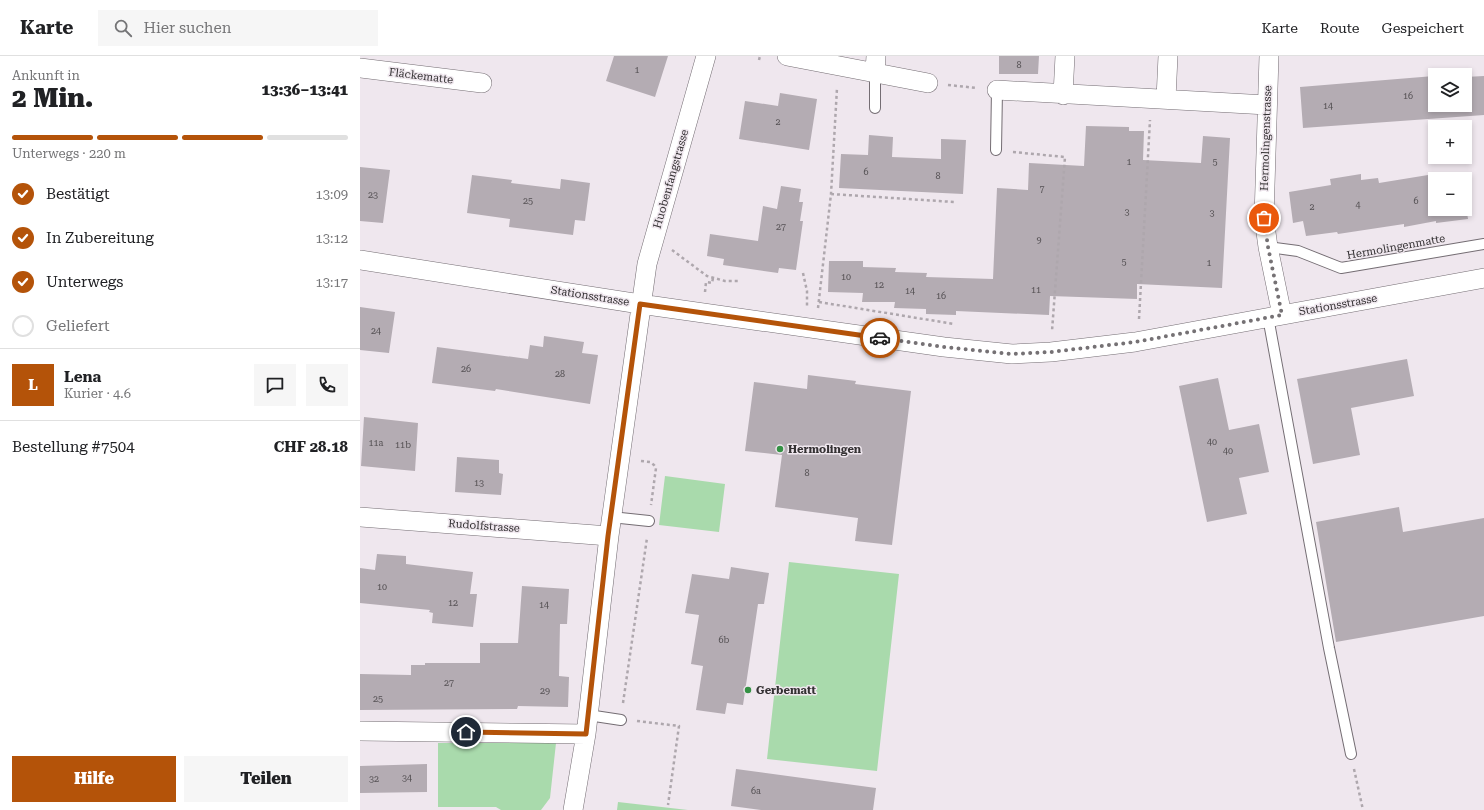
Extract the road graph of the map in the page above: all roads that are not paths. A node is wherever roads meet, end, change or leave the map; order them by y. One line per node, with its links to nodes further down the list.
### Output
1 (706, 56): 20 (street, Huobenfangstrasse)
2 (788, 56): 6 (street)
3 (1066, 56): 11 (street)
4 (1168, 56): 12 (street)
5 (1269, 56): 13 (street, Hermolingenstrasse)
6 (875, 64): 9 (street); 14 (lane)
7 (360, 68): 8 (street, Fläckematte)
8 (482, 83)
9 (928, 83)
10 (997, 90): 11 (street); 15 (lane)
11 (1063, 95): 12 (street)
12 (1166, 99): 13 (street)
13 (1267, 105): 17 (street, Hermolingenstrasse)
14 (875, 108)
15 (996, 150)
16 (1484, 244): 17 (lane, Hermolingenmatte)
17 (1268, 247): 21 (street, Hermolingenstrasse)
18 (360, 260): 20 (street, Stationsstrasse)
19 (1484, 278): 21 (street, Stationsstrasse)
20 (640, 304): 21 (street, Stationsstrasse); 23 (street, Huobenfangstrasse)
21 (1275, 316): 29 (lane)
22 (360, 517): 25 (street, Rudolfstrasse)
23 (611, 517): 24 (lane); 25 (street, Huobenfangstrasse)
24 (649, 521)
25 (608, 536): 27 (street, Huobenfangstrasse)
26 (620, 720): 27 (lane)
27 (587, 724): 28 (street); 30 (street, Huobenfangstrasse)
28 (360, 731)
29 (1351, 754)
30 (573, 810)

